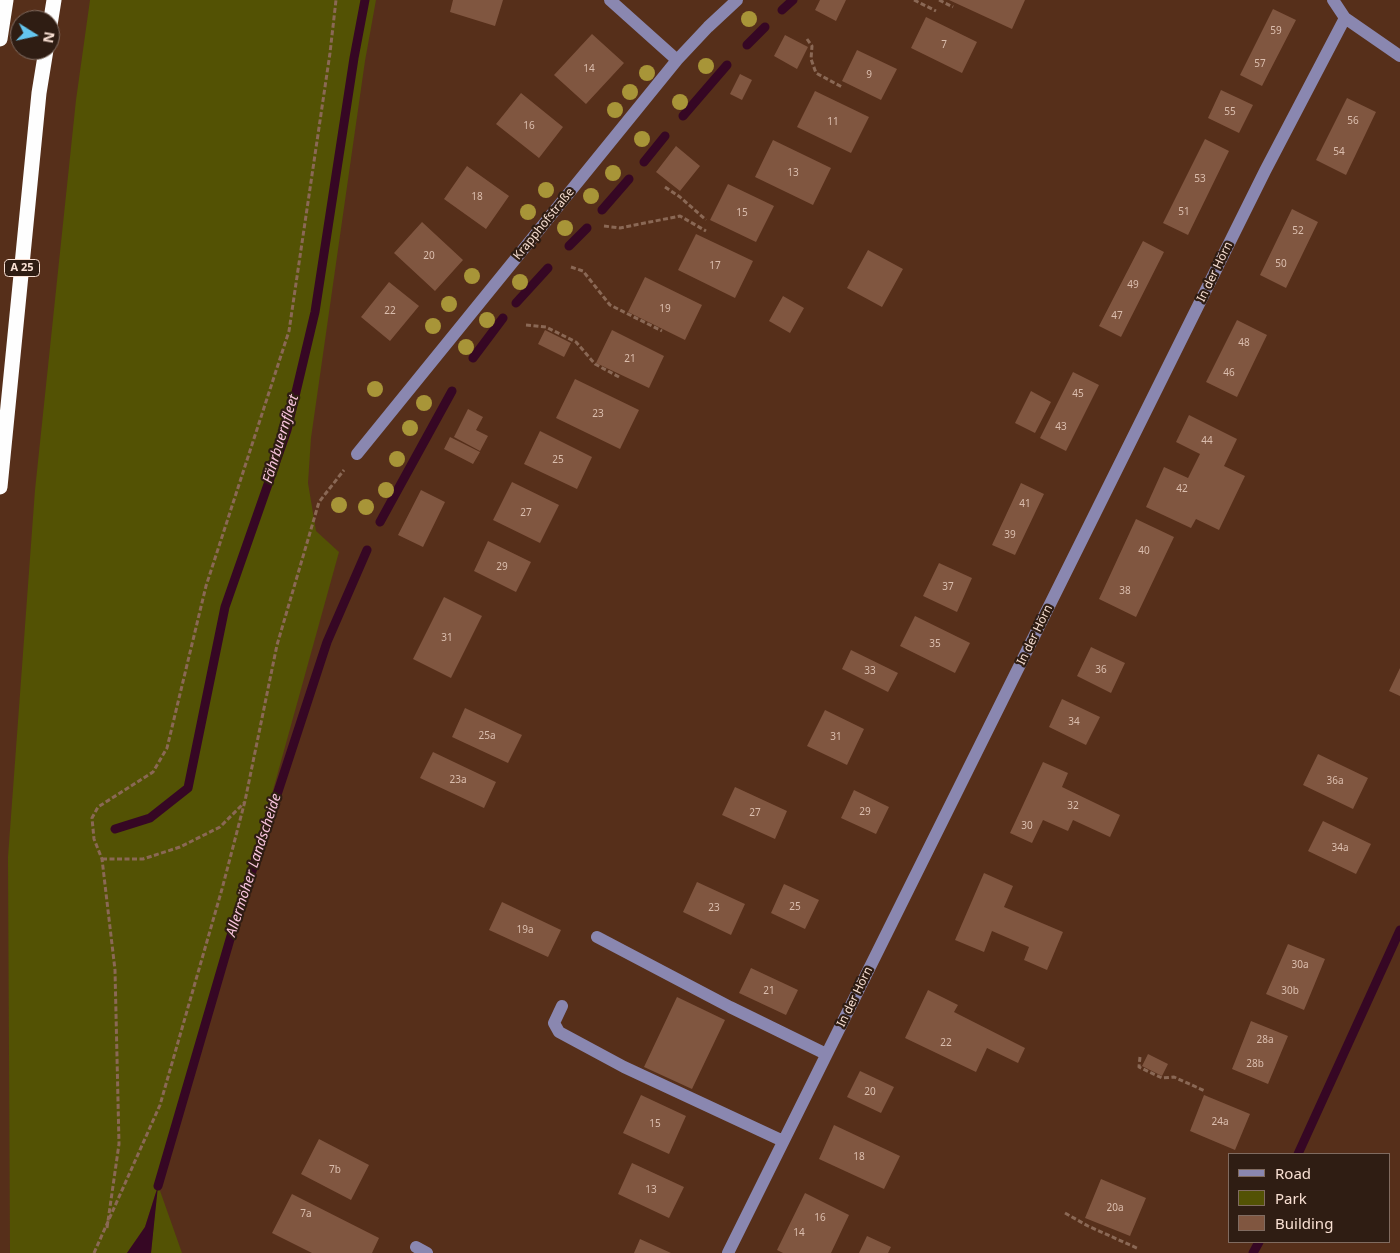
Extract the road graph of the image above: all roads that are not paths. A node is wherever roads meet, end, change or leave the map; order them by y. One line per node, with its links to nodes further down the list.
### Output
1 (6, 0): 6 (highway)
2 (610, 0): 9 (street)
3 (737, 0): 9 (street, Krapphofstraße)
4 (1333, 0): 5 (street)
5 (1345, 18): 7 (street); 14 (street, In der Hörn)
6 (0, 39)
7 (1400, 56)
8 (44, 60): 11 (highway, A 25)
9 (677, 60): 10 (street, Krapphofstraße)
10 (357, 454)
11 (0, 486)
12 (597, 937): 14 (street)
13 (562, 1006): 15 (street)
14 (826, 1054): 15 (street, In der Hörn)
15 (783, 1141): 16 (street, In der Hörn)
16 (731, 1252)

